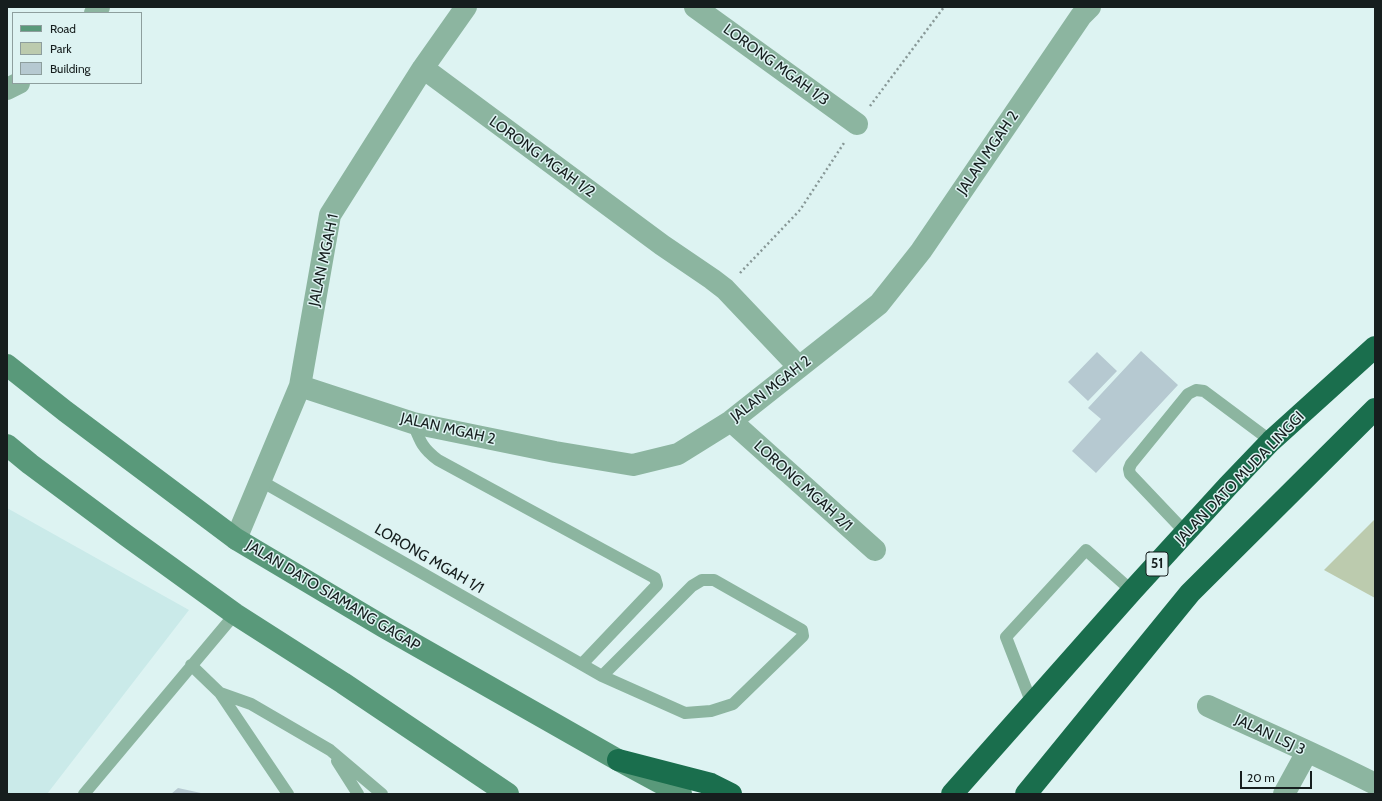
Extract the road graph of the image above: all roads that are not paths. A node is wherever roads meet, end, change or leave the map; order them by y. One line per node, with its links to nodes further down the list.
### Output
1 (466, 7): 4 (street, JALAN MGAH 1)
2 (695, 7): 7 (street, LORONG MGAH 1/3)
3 (1079, 10): 10 (street, JALAN MGAH 2)
4 (423, 68): 10 (street, LORONG MGAH 1/2); 11 (street, JALAN MGAH 1)
5 (17, 84): 6 (street)
6 (7, 89)
7 (857, 124)
8 (1375, 347): 15 (highway, JALAN DATO MUDA LINGGI / 51)
9 (7, 365): 19 (main road, JALAN DATO SIAMANG GAGAP)
10 (799, 366): 13 (street, JALAN MGAH 2)
11 (300, 386): 14 (street, JALAN MGAH 2); 17 (street, JALAN MGAH 1)
12 (1375, 409): 41 (highway)
13 (731, 421): 14 (street, JALAN MGAH 2); 20 (street, LORONG MGAH 2/1)
14 (413, 422): 23 (lane)
15 (1271, 441): 18 (highway, JALAN DATO MUDA LINGGI / 51); 18 (lane)
16 (7, 445): 22 (main road)
17 (261, 482): 19 (street, JALAN MGAH 1); 23 (lane, LORONG MGAH 1/1)
18 (1186, 533): 21 (highway, JALAN DATO MUDA LINGGI / 51)
19 (236, 539): 31 (main road, JALAN DATO SIAMANG GAGAP)
20 (874, 550)
21 (1132, 591): 27 (highway, JALAN DATO MUDA LINGGI / 51); 27 (lane)
22 (235, 614): 24 (lane); 37 (main road)
23 (582, 664): 25 (lane, LORONG MGAH 1/1)
24 (191, 665): 26 (lane); 33 (lane)
25 (602, 676): 25 (lane, LORONG MGAH 1/1)
26 (220, 693): 29 (lane); 34 (lane)
27 (1032, 704): 40 (highway, JALAN DATO MUDA LINGGI / 51)
28 (1208, 706): 30 (street, JALAN LSJ 3)
29 (330, 750): 35 (lane); 36 (lane)
30 (1307, 752): 32 (street, JALAN LSJ 3); 42 (street)
31 (618, 760): 38 (main road, JALAN DATO SIAMANG GAGAP); 39 (highway)
32 (1375, 784)
33 (84, 794)
34 (288, 794)
35 (358, 794)
36 (382, 794)
37 (508, 794)
38 (681, 794)
39 (731, 794)
40 (952, 794)
41 (1026, 794)
42 (1284, 794)

